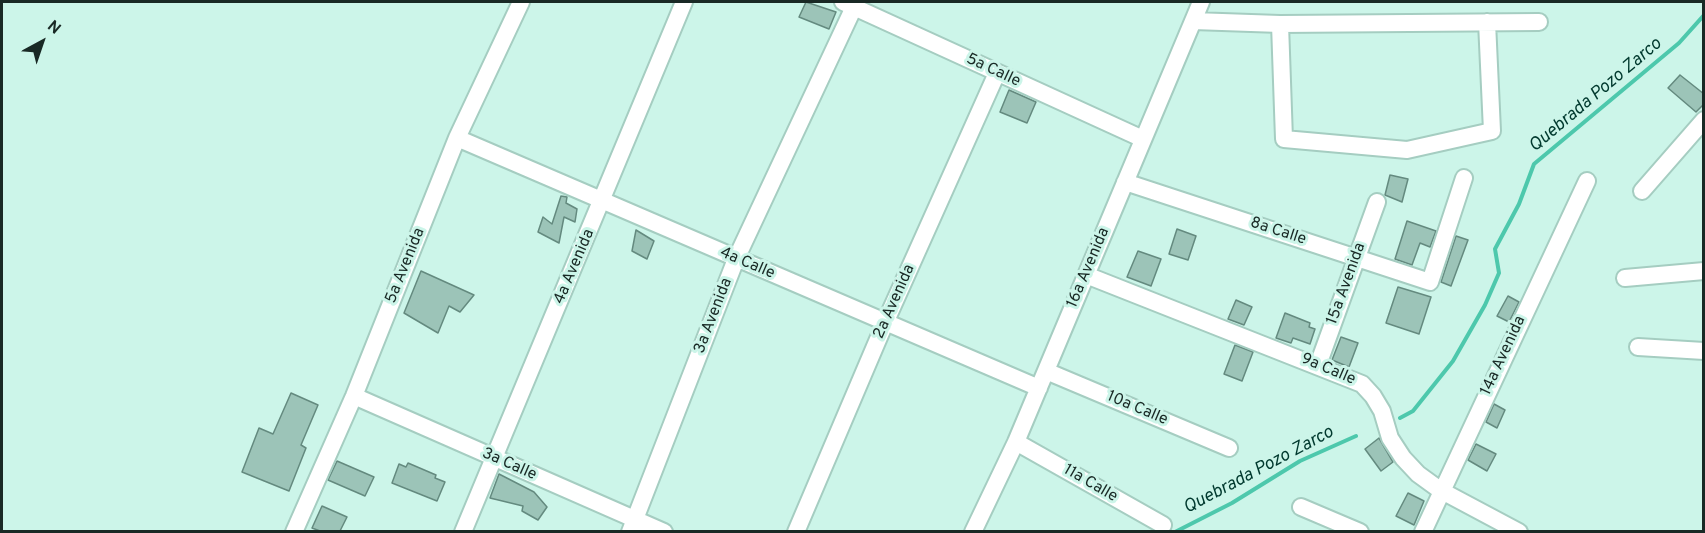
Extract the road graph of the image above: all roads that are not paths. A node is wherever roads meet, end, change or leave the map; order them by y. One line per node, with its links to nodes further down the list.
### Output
1 (521, 2): 11 (street, 5a Avenida)
2 (684, 2): 17 (street, 4a Avenida)
3 (1201, 2): 5 (street, 16a Avenida)
4 (848, 4): 9 (street, 5a Calle); 20 (street, 3a Avenida)
5 (1193, 21): 8 (street); 12 (street, 16a Avenida)
6 (1487, 22): 7 (street); 8 (street); 8 (street)
7 (1539, 22)
8 (1280, 24)
9 (997, 73): 12 (street, 5a Calle); 24 (street, 2a Avenida)
10 (1704, 120): 16 (street)
11 (457, 138): 17 (street, 4a Calle); 30 (street, 5a Avenida)
12 (1143, 139): 15 (street, 16a Avenida)
13 (1464, 178): 19 (street, 8a Calle)
14 (1587, 181): 34 (street, 14a Avenida)
15 (1125, 182): 19 (street, 8a Calle); 22 (street, 16a Avenida)
16 (1642, 191)
17 (602, 200): 20 (street, 4a Calle); 33 (street, 4a Avenida)
18 (1377, 202): 19 (street, 15a Avenida)
19 (1358, 256): 27 (street, 15a Avenida)
20 (736, 260): 24 (street, 4a Calle); 36 (street, 3a Avenida)
21 (1704, 271): 23 (street)
22 (1086, 275): 27 (street, 9a Calle); 28 (street, 16a Avenida)
23 (1625, 278)
24 (885, 323): 29 (street, 4a Calle); 41 (street, 2a Avenida)
25 (1638, 347): 26 (street)
26 (1704, 351)
27 (1318, 365): 34 (street, 9a Calle)
28 (1046, 371): 29 (street, 16a Avenida); 32 (street, 10a Calle)
29 (1039, 388): 31 (street, 16a Avenida)
30 (354, 396): 33 (street, 3a Calle); 38 (street, 5a Avenida)
31 (1016, 442): 37 (street, 11a Calle); 42 (street, 16a Avenida)
32 (1229, 448)
33 (495, 459): 36 (street, 3a Calle); 39 (street, 4a Avenida)
34 (1440, 490): 44 (street, 14a Avenida); 45 (street, 9a Calle)
35 (1301, 507): 43 (street)
36 (632, 525): 40 (street, 3a Calle)
37 (1163, 525)
38 (294, 531)
39 (463, 531)
40 (664, 531)
41 (796, 531)
42 (973, 531)
43 (1360, 531)
44 (1423, 531)
45 (1519, 531)

